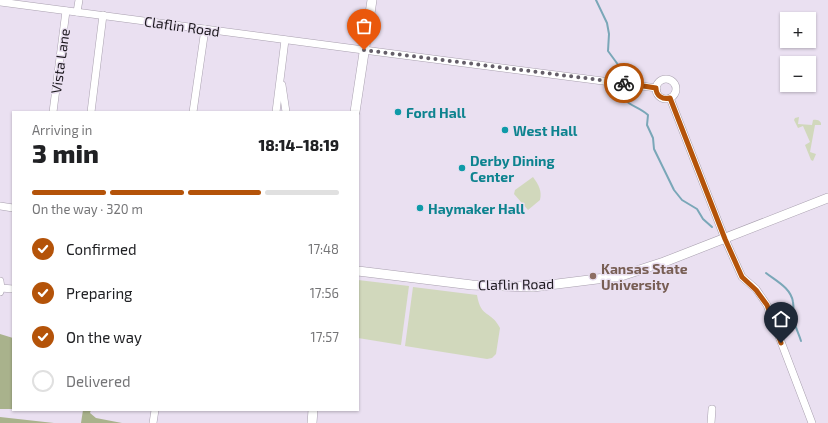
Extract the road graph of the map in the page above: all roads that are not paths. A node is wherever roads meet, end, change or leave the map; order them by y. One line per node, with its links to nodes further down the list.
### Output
1 (78, 0): 5 (street)
2 (372, 0): 9 (street)
3 (0, 2): 4 (street, Claflin Road)
4 (66, 10): 5 (street, Claflin Road); 13 (street, Vista Lane)
5 (77, 12): 6 (street, Claflin Road)
6 (103, 16): 7 (street, Claflin Road); 14 (street)
7 (205, 29): 8 (street, Claflin Road); 15 (street)
8 (285, 40): 9 (street, Claflin Road); 10 (street)
9 (364, 50): 11 (street, Claflin Road); 18 (street)
10 (280, 77): 16 (street); 17 (street)
11 (656, 88): 12 (street); 12 (street)
12 (670, 98): 22 (street)
13 (53, 111)
14 (90, 111)
15 (194, 111)
16 (276, 111)
17 (286, 111)
18 (355, 111)
19 (828, 198): 22 (street, Claflin Road)
20 (0, 206): 21 (street)
21 (12, 208)
22 (725, 239): 23 (street, Claflin Road); 32 (street)
23 (359, 271)
24 (0, 287): 25 (street)
25 (12, 289)
26 (712, 409): 31 (street)
27 (154, 411): 29 (street)
28 (313, 411): 30 (street)
29 (153, 423)
30 (312, 423)
31 (711, 423)
32 (812, 423)

